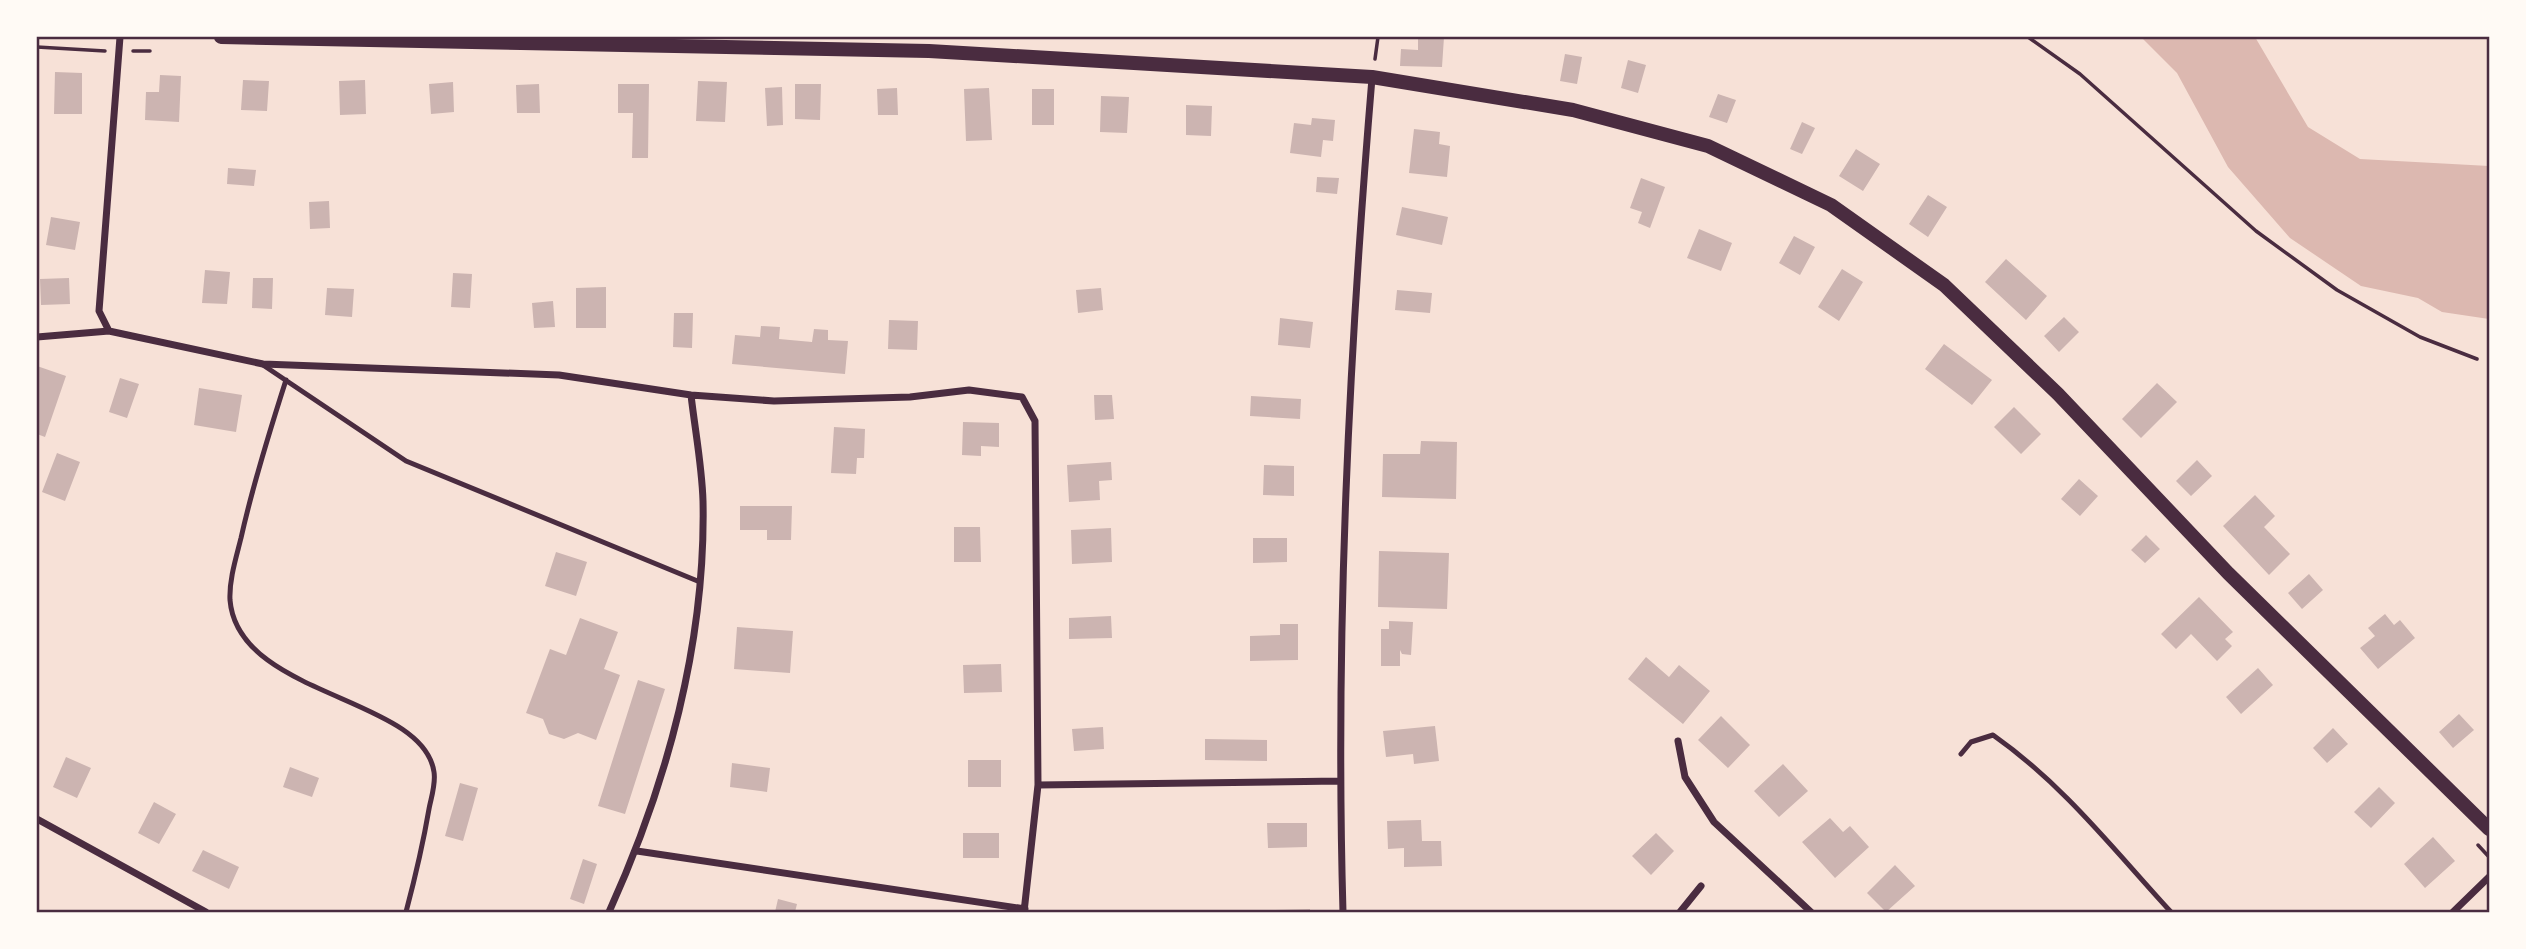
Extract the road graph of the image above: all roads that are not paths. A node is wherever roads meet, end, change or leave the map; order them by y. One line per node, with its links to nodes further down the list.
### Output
1 (120, 37): 4 (street)
2 (221, 37): 3 (main road)
3 (1372, 77): 12 (street); 15 (main road)
4 (109, 331): 5 (street); 6 (street)
5 (37, 337)
6 (262, 365): 7 (lane); 8 (street)
7 (286, 380): 9 (lane); 21 (lane)
8 (691, 395): 9 (street); 13 (street)
9 (700, 582): 16 (street)
10 (1678, 741): 25 (street)
11 (1961, 754): 26 (lane)
12 (1339, 781): 13 (street); 23 (street)
13 (1038, 785): 19 (street)
14 (37, 819): 20 (street)
15 (2489, 829)
16 (637, 851): 19 (street); 22 (street)
17 (2489, 877): 27 (street)
18 (1701, 886): 24 (street)
19 (1025, 910)
20 (206, 912)
21 (406, 912)
22 (609, 912)
23 (1343, 912)
24 (1680, 912)
25 (1811, 912)
26 (2171, 912)
27 (2453, 912)

